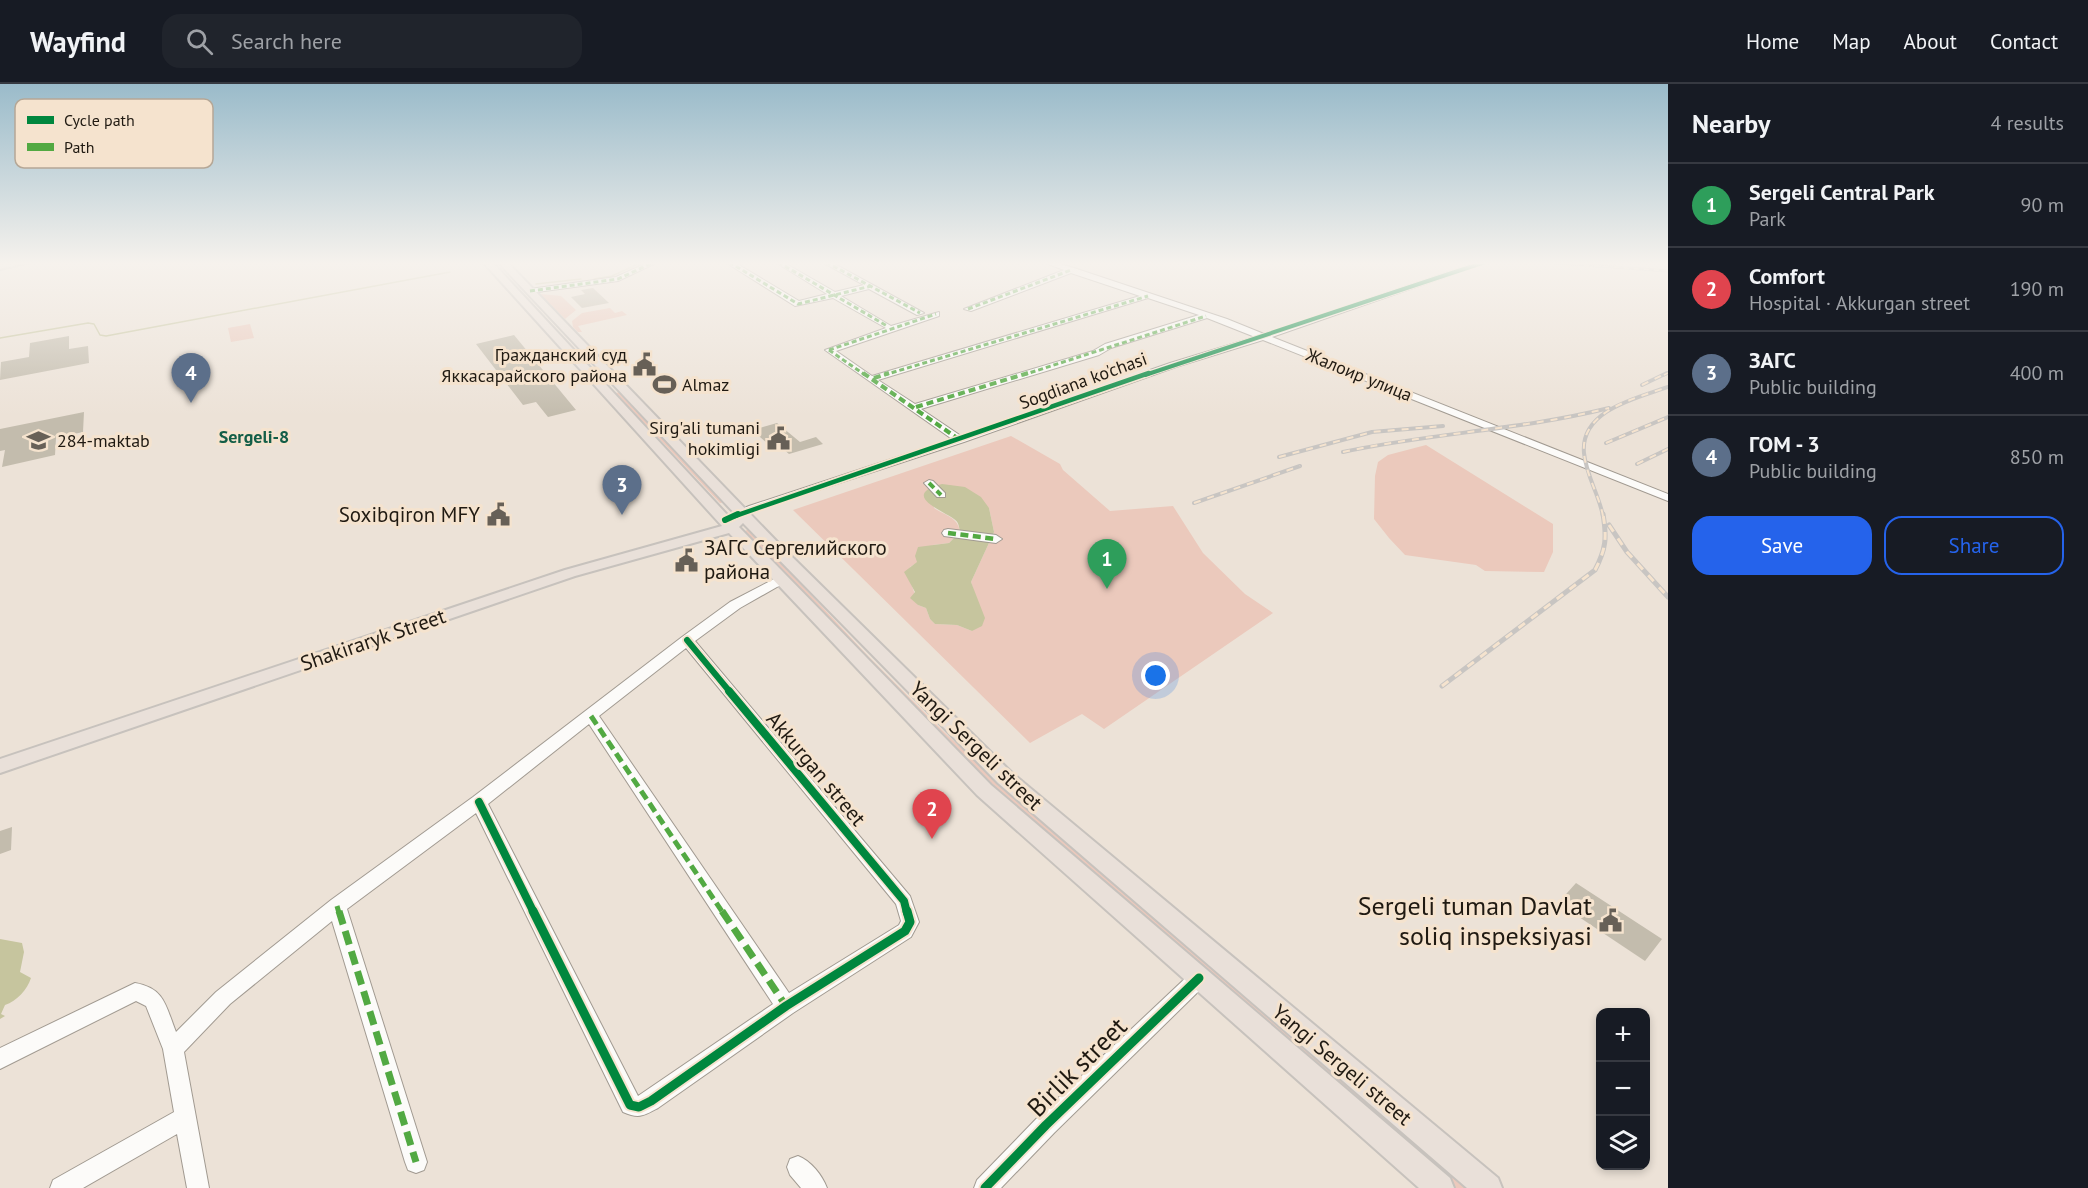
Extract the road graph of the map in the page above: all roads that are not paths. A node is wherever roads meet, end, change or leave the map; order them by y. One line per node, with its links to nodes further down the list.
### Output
1 (535, 314): 12 (main road, Yangi Sergeli street)
2 (552, 314): 10 (main road, Yangi Sergeli street)
3 (866, 314): 9 (street)
4 (936, 314): 13 (street)
5 (1089, 314): 13 (street)
6 (1199, 314): 8 (street, Жалоир улица)
7 (1333, 314): 11 (street, Sogdiana ko'chasi)
8 (1206, 316): 11 (street, Жалоир улица); 16 (street)
9 (887, 326)
10 (573, 336): 12 (main road); 14 (main road, Yangi Sergeli street)
11 (1264, 337): 17 (street, Sogdiana ko'chasi); 20 (street, Жалоир улица)
12 (558, 339): 15 (main road, Yangi Sergeli street)
13 (874, 378): 16 (street)
14 (623, 389): 15 (main road); 21 (main road, Yangi Sergeli street)
15 (607, 393): 21 (main road, Yangi Sergeli street)
16 (916, 407): 17 (street)
17 (960, 440): 21 (street, Sogdiana ko'chasi)
18 (929, 483): 19 (street)
19 (941, 495)
20 (1668, 498)
21 (733, 520): 24 (main road, Yangi Sergeli street); 27 (main road, Shakiraryk Street); 28 (main road, Shakiraryk Street); 43 (main road, Yangi Sergeli street)
22 (948, 533): 23 (street)
23 (996, 539)
24 (780, 580): 25 (street); 31 (main road, Yangi Sergeli street)
25 (687, 640): 26 (street); 32 (street, Akkurgan street)
26 (591, 716): 29 (street); 32 (street)
27 (0, 757)
28 (0, 766)
29 (479, 802): 30 (street); 32 (street)
30 (337, 906): 33 (street); 36 (street)
31 (1199, 978): 41 (street, Birlik street); 42 (main road, Yangi Sergeli street)
32 (786, 1006)
33 (173, 1049): 34 (street); 35 (street)
34 (0, 1059)
35 (184, 1118): 38 (street); 39 (street)
36 (416, 1162)
37 (798, 1167): 40 (street)
38 (61, 1188)
39 (198, 1188)
40 (816, 1188)
41 (985, 1188)
42 (1440, 1188)
43 (1488, 1188)

